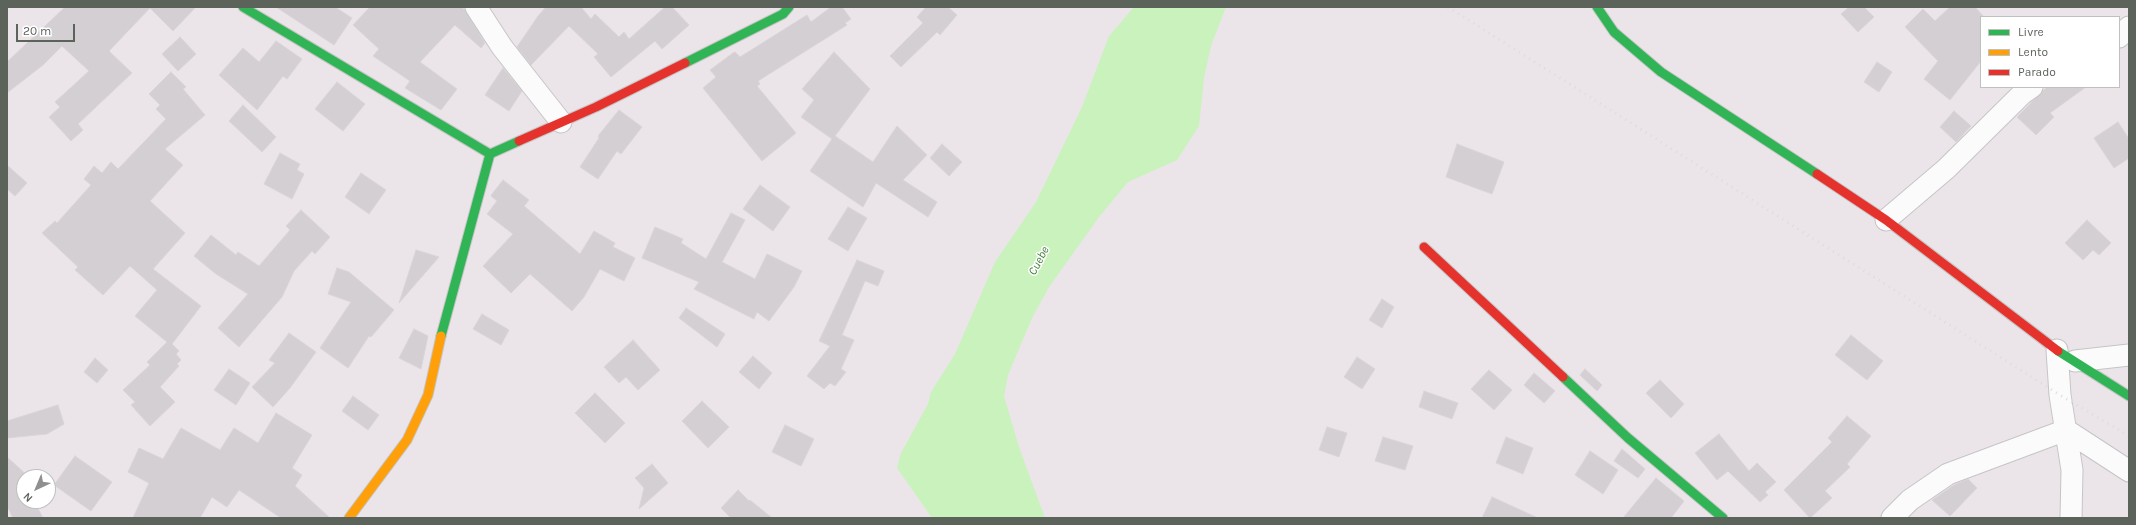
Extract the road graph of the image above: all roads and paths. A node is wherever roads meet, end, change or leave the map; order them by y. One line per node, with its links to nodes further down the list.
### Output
1 (243, 7): 9 (street)
2 (476, 7): 8 (street)
3 (790, 7): 8 (street)
4 (1597, 7): 10 (street)
5 (2129, 27): 6 (street)
6 (2120, 36)
7 (2031, 88): 10 (street)
8 (561, 122): 9 (street)
9 (490, 154): 18 (street)
10 (1886, 220): 12 (street)
11 (1424, 247): 19 (street)
12 (2058, 350): 14 (street); 16 (street)
13 (2129, 354): 14 (street)
14 (2075, 361): 15 (street)
15 (2129, 396)
16 (2066, 430): 17 (street); 20 (street); 21 (street)
17 (2129, 471)
18 (350, 518)
19 (1722, 518)
20 (1892, 518)
21 (2071, 518)

